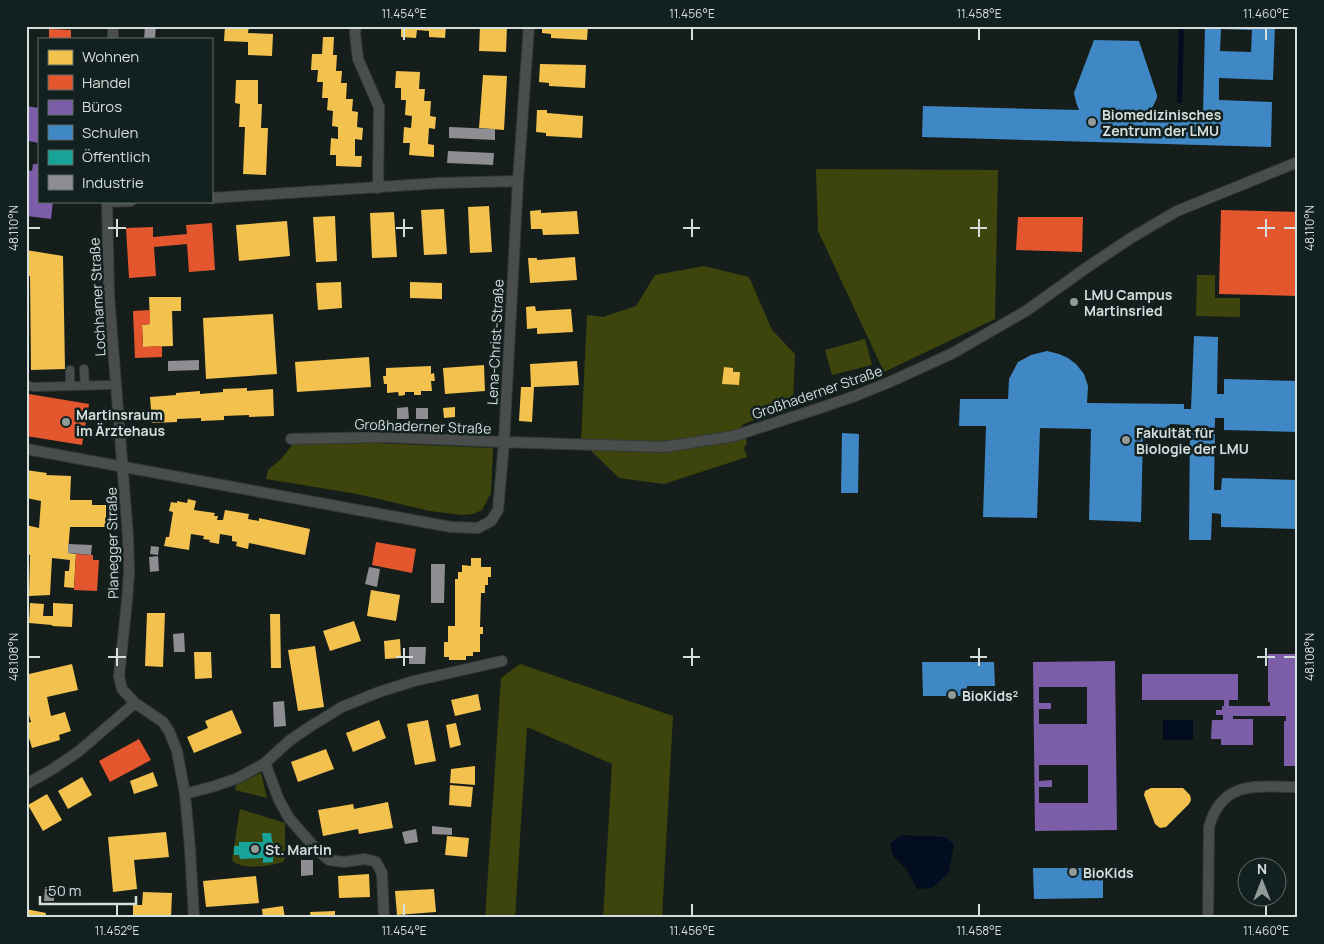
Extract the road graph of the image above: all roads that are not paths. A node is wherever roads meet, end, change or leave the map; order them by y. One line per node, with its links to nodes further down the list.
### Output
1 (356, 26): 5 (street)
2 (529, 26): 4 (street, Lena-Christ-Straße)
3 (1298, 162): 15 (street, Großhaderner Straße)
4 (518, 182): 5 (street); 15 (street, Lena-Christ-Straße)
5 (378, 188): 6 (street)
6 (212, 198)
7 (107, 202): 13 (street, Lochhamer Straße)
8 (84, 369): 11 (street)
9 (70, 370): 12 (street)
10 (26, 385): 12 (street)
11 (85, 385): 12 (street); 13 (street)
12 (70, 386)
13 (112, 388): 17 (street, Planegger Straße)
14 (291, 438): 15 (street, Großhaderner Straße)
15 (504, 442): 17 (street, Lena-Christ-Straße)
16 (26, 449): 17 (street, Lena-Christ-Straße)
17 (123, 467): 19 (street, Planegger Straße)
18 (502, 661): 20 (street)
19 (135, 703): 21 (street); 23 (street, Planegger Straße)
20 (265, 763): 23 (street); 25 (street)
21 (26, 784)
22 (1298, 787): 26 (street)
23 (185, 794): 24 (street, Planegger Straße)
24 (194, 918)
25 (384, 918)
26 (1208, 918)

